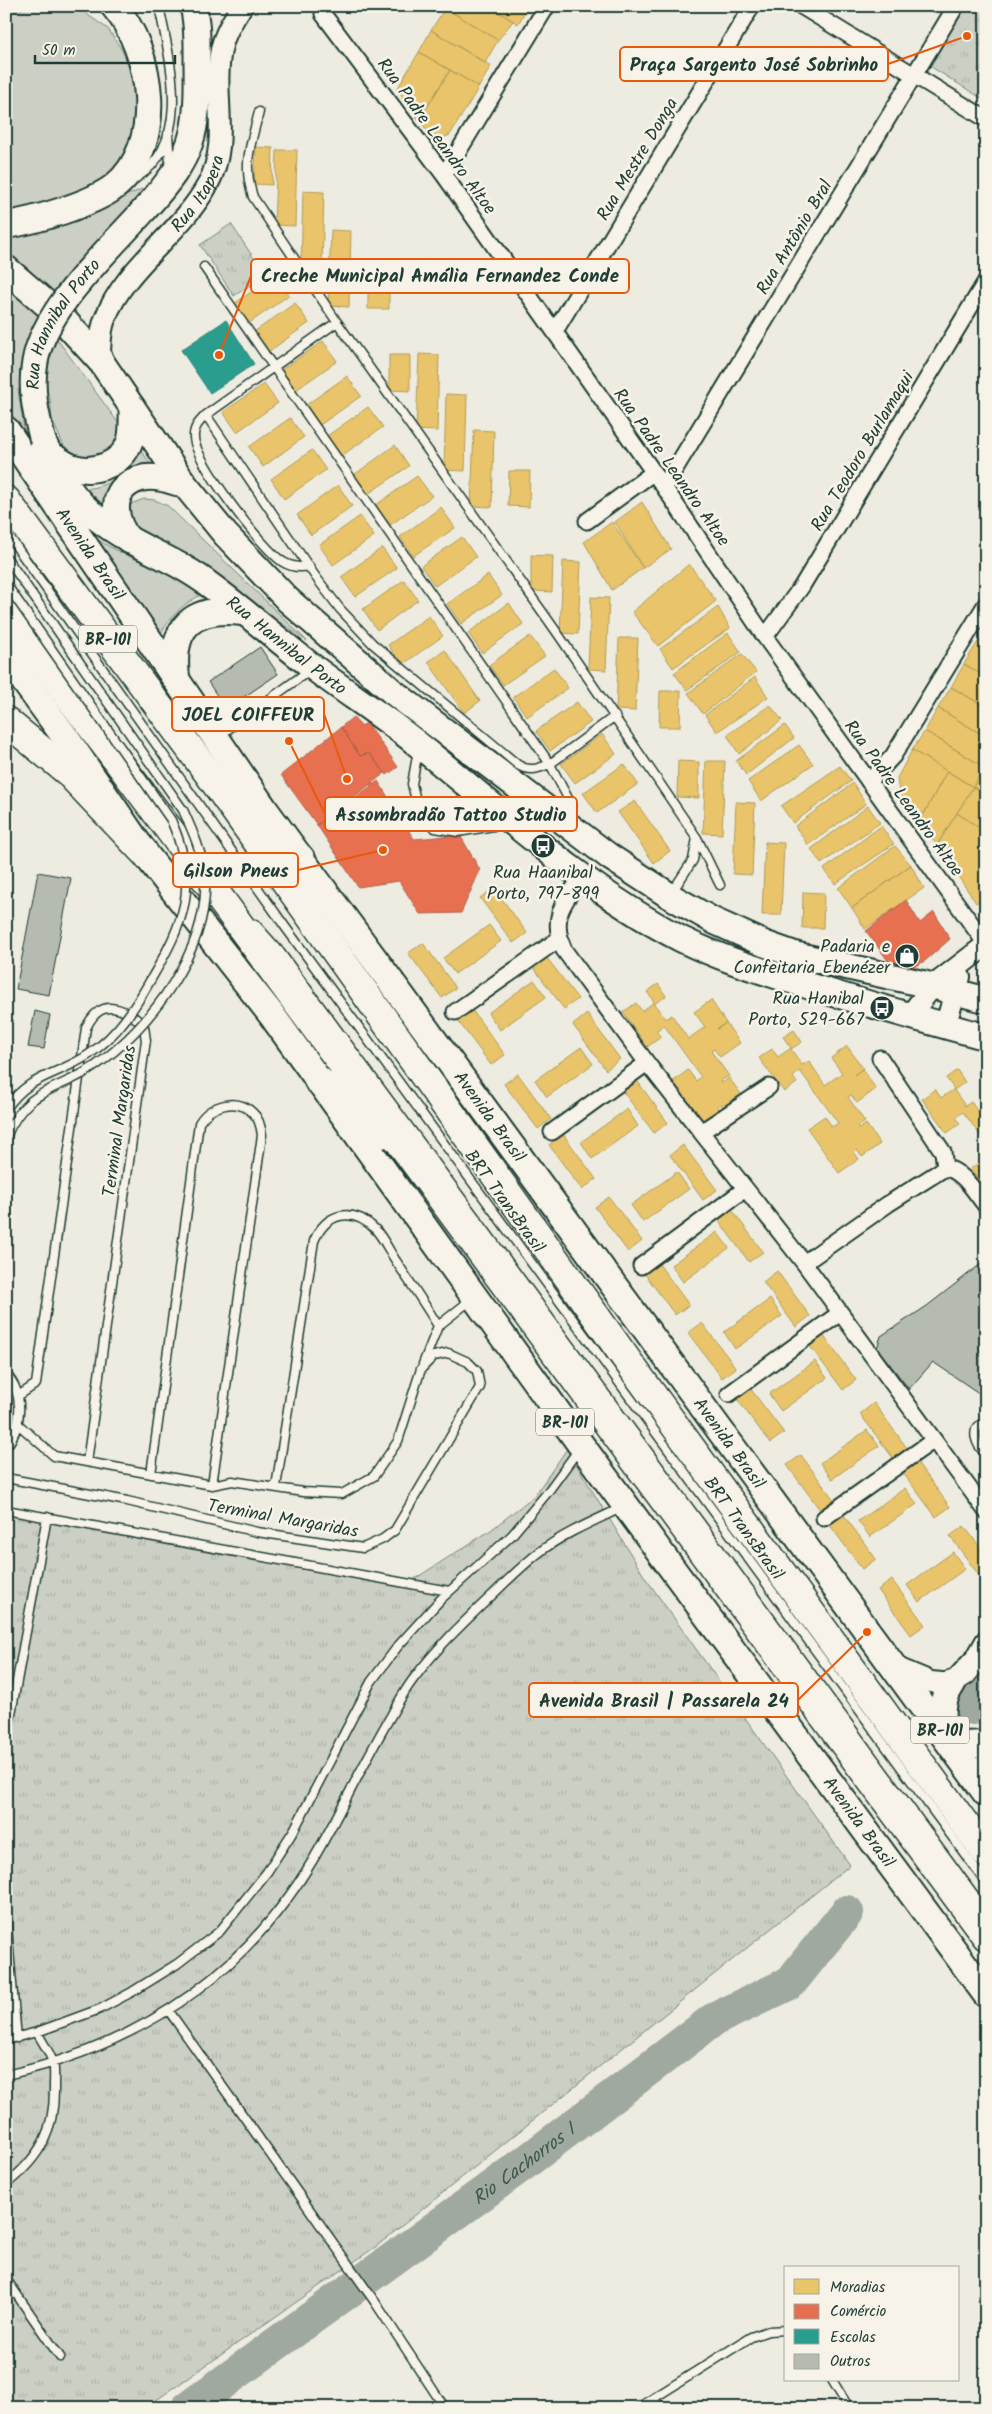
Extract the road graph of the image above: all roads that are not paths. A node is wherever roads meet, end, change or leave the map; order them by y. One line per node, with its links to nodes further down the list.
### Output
1 (114, 6): 16 (highway)
2 (159, 6): 13 (lane)
3 (193, 6): 15 (main road, Rua Hannibal Porto)
4 (242, 6): 23 (street, Rua Itapera)
5 (547, 6): 14 (street)
6 (752, 6): 22 (street, Rua Mestre Donga)
7 (801, 6): 10 (street)
8 (956, 6): 10 (street, Rua Antônio Bral)
9 (323, 14): 14 (street, Rua Padre Leandro Altoe)
10 (914, 74): 12 (street); 31 (street, Rua Antônio Bral)
11 (259, 112): 21 (lane)
12 (986, 119)
13 (168, 132): 15 (lane); 16 (lane)
14 (444, 175): 22 (street, Rua Padre Leandro Altoe)
15 (168, 182): 28 (main road, Rua Hannibal Porto, bridge)
16 (114, 187): 17 (highway)
17 (6, 225)
18 (204, 267): 24 (lane)
19 (6, 269): 23 (highway)
20 (986, 282): 42 (street, Rua Teodoro Burlamaqui)
21 (337, 322): 24 (lane); 47 (lane)
22 (555, 331): 29 (street, Rua Padre Leandro Altoe)
23 (100, 360): 25 (main road, Rua Hannibal Porto)
24 (274, 368): 26 (lane); 51 (lane)
25 (132, 407): 28 (main road); 30 (main road, Rua Hannibal Porto)
26 (206, 414): 37 (lane); 37 (lane)
27 (6, 430): 45 (highway, Avenida Brasil / BR-101)
28 (46, 447): 35 (main road, Rua Hannibal Porto)
29 (654, 472): 31 (street, Rua Padre Leandro Altoe); 33 (street)
30 (185, 485): 35 (main road); 46 (main road, Rua Hannibal Porto)
31 (664, 487): 42 (street, Rua Padre Leandro Altoe)
32 (6, 500): 52 (highway, Avenida Brasil / BR-101)
33 (586, 521)
34 (6, 532): 120 (lane, BRT TransBrasil)
35 (132, 543): 40 (main road, Rua Hannibal Porto)
36 (6, 557): 80 (lane, bridge)
37 (308, 566): 51 (lane)
38 (6, 584): 77 (lane, bridge)
39 (986, 604): 53 (street)
40 (243, 612): 44 (main road, Rua Hannibal Porto); 45 (highway)
41 (6, 613): 56 (highway, Avenida Brasil / BR-101)
42 (765, 637): 53 (street, Rua Padre Leandro Altoe)
43 (6, 656): 58 (highway, Avenida Brasil / BR-101)
44 (314, 668): 46 (main road); 49 (lane); 50 (main road, Rua Hannibal Porto)
45 (176, 677): 49 (highway, Avenida Brasil / BR-101)
46 (393, 692): 63 (main road, Rua Hannibal Porto)
47 (615, 716): 51 (lane); 57 (lane)
48 (6, 721): 58 (highway)
49 (216, 738): 59 (highway, Avenida Brasil / BR-101)
50 (419, 745): 55 (main road, Rua Hannibal Porto); 55 (lane)
51 (550, 764): 54 (lane)
52 (211, 778): 59 (highway); 119 (highway, Avenida Brasil / BR-101)
53 (869, 782): 66 (street, Rua Padre Leandro Altoe)
54 (572, 806)
55 (514, 822): 60 (main road, Rua Hannibal Porto)
56 (168, 828): 62 (lane); 81 (highway, Avenida Brasil / BR-101)
57 (697, 838): 61 (lane); 63 (lane)
58 (143, 851): 75 (highway, Avenida Brasil / BR-101)
59 (300, 858): 113 (highway, Avenida Brasil / BR-101)
60 (582, 877): 65 (street); 70 (main road, Rua Hannibal Porto)
61 (720, 885)
62 (228, 894)
63 (670, 896): 67 (main road, Rua Hannibal Porto)
64 (247, 916): 121 (lane, BRT TransBrasil)
65 (559, 939): 69 (street); 74 (street)
66 (986, 944): 67 (street)
67 (944, 989): 68 (main road, Rua Hannibal Porto); 70 (street); 71 (street)
68 (986, 1000)
69 (455, 1012)
70 (909, 1016): 71 (main road, Rua Hannibal Porto)
71 (945, 1026): 72 (main road, Rua Hannibal Porto)
72 (986, 1037)
73 (880, 1058): 82 (street)
74 (647, 1063): 78 (street); 79 (street)
75 (318, 1080): 81 (highway); 87 (highway, Avenida Brasil / BR-101)
76 (770, 1087): 79 (street)
77 (6, 1109)
78 (552, 1132)
79 (701, 1132): 83 (street)
80 (6, 1137)
81 (419, 1167): 121 (highway, Avenida Brasil / BR-101)
82 (945, 1168): 84 (street); 85 (street)
83 (745, 1188): 85 (street); 86 (street)
84 (986, 1206)
85 (804, 1263): 88 (street)
86 (641, 1266)
87 (475, 1297): 89 (lane); 97 (highway, Avenida Brasil / BR-101)
88 (840, 1313): 92 (street); 96 (street)
89 (438, 1326): 90 (lane, Terminal Margaridas); 104 (lane, Terminal Margaridas)
90 (421, 1369): 102 (lane, Terminal Margaridas); 104 (lane, Terminal Margaridas)
91 (6, 1374): 93 (lane)
92 (729, 1394)
93 (18, 1396): 95 (lane); 100 (lane, Terminal Margaridas)
94 (986, 1422): 99 (lane)
95 (18, 1424): 98 (lane); 100 (lane, Terminal Margaridas)
96 (934, 1440): 107 (street); 109 (street)
97 (581, 1445): 105 (highway, Avenida Brasil / BR-101); 110 (lane)
98 (6, 1447)
99 (986, 1454)
100 (87, 1462): 101 (lane, Terminal Margaridas)
101 (151, 1474): 103 (lane, Terminal Margaridas); 103 (lane, Terminal Margaridas)
102 (6, 1478)
103 (212, 1485): 104 (lane, Terminal Margaridas)
104 (276, 1487)
105 (627, 1505): 124 (highway, Avenida Brasil / BR-101); 125 (lane)
106 (6, 1510): 108 (lane)
107 (986, 1511)
108 (47, 1517): 110 (lane); 116 (lane)
109 (824, 1518)
110 (449, 1591): 126 (lane)
111 (986, 1641): 114 (street)
112 (986, 1660): 114 (lane)
113 (895, 1667): 114 (street); 115 (highway, Avenida Brasil / BR-101)
114 (949, 1687): 115 (highway)
115 (946, 1738): 117 (highway); 118 (highway, Avenida Brasil / BR-101)
116 (6, 1739)
117 (986, 1744)
118 (982, 1778)
119 (986, 1853)
120 (986, 1883)
121 (978, 1913): 123 (highway, Avenida Brasil)
122 (6, 1917): 127 (lane)
123 (986, 1938)
124 (986, 1994)
125 (169, 2011): 129 (lane); 137 (lane)
126 (37, 2032): 127 (lane); 129 (lane)
127 (17, 2038): 128 (lane)
128 (6, 2040)
129 (54, 2063): 130 (lane); 131 (lane)
130 (6, 2075)
131 (6, 2184)
132 (6, 2279): 134 (lane)
133 (784, 2330): 136 (lane)
134 (60, 2357)
135 (833, 2382): 140 (lane)
136 (654, 2398): 138 (lane); 139 (lane)
137 (444, 2408)
138 (638, 2408)
139 (660, 2408)
140 (849, 2408)

